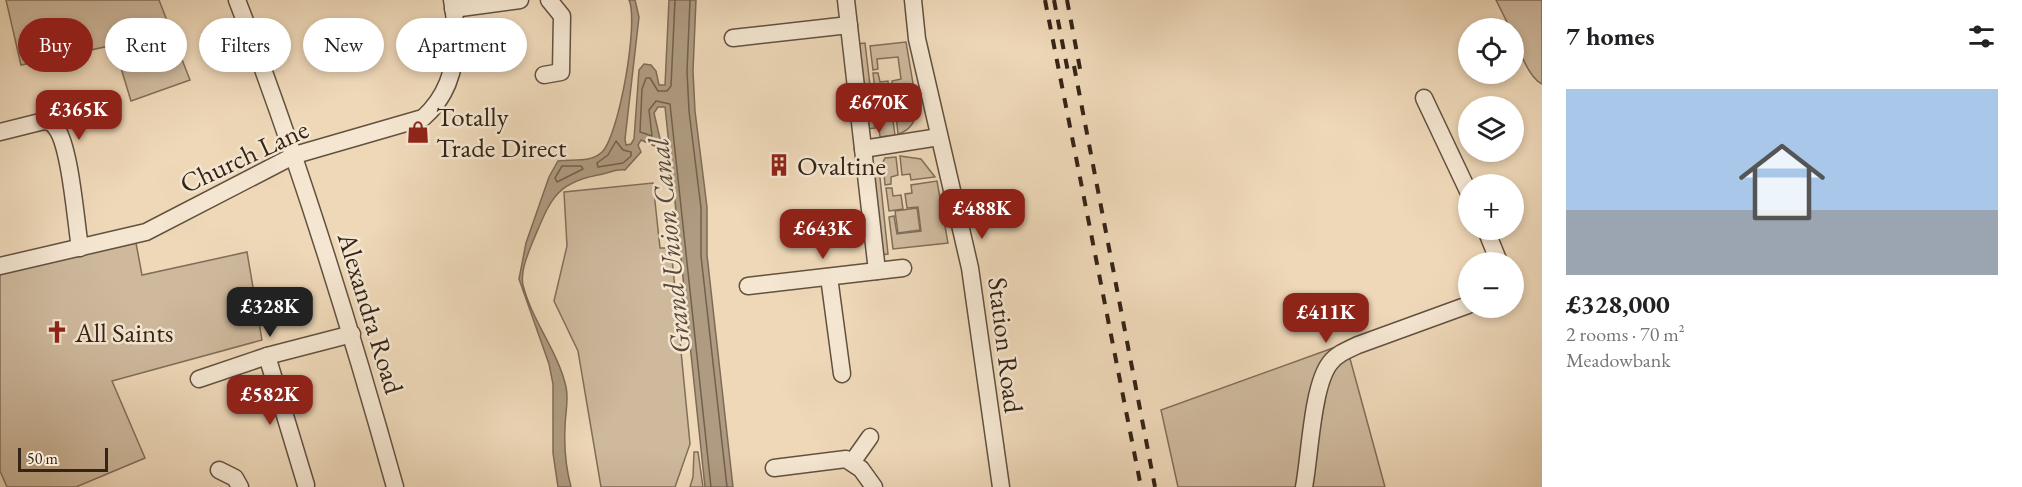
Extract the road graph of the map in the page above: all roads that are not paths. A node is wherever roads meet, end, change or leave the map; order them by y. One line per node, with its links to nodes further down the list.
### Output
1 (237, 0): 14 (street, Alexandra Road)
2 (520, 0): 6 (street)
3 (549, 0): 9 (street)
4 (846, 0): 7 (street)
5 (913, 0): 12 (street, Station Road)
6 (453, 4): 14 (street, Church Lane)
7 (849, 25): 8 (street); 13 (street)
8 (733, 38)
9 (544, 75)
10 (1424, 98): 15 (street)
11 (0, 132): 16 (street)
12 (939, 137): 13 (street); 35 (street, Station Road)
13 (863, 149): 19 (street)
14 (295, 155): 16 (street, Church Lane); 23 (street, Alexandra Road)
15 (1460, 174)
16 (80, 248): 17 (street, Church Lane)
17 (0, 266)
18 (903, 268): 19 (street)
19 (877, 271): 20 (street)
20 (828, 277): 21 (street); 25 (street)
21 (748, 286)
22 (1458, 309): 36 (street)
23 (352, 334): 24 (street); 33 (street, Alexandra Road)
24 (267, 356): 26 (street); 31 (street)
25 (842, 374)
26 (200, 379)
27 (870, 437): 28 (street)
28 (853, 461): 29 (street); 34 (street)
29 (774, 468)
30 (219, 470): 32 (street)
31 (306, 485)
32 (240, 487)
33 (395, 487)
34 (874, 487)
35 (1001, 487)
36 (1304, 487)

